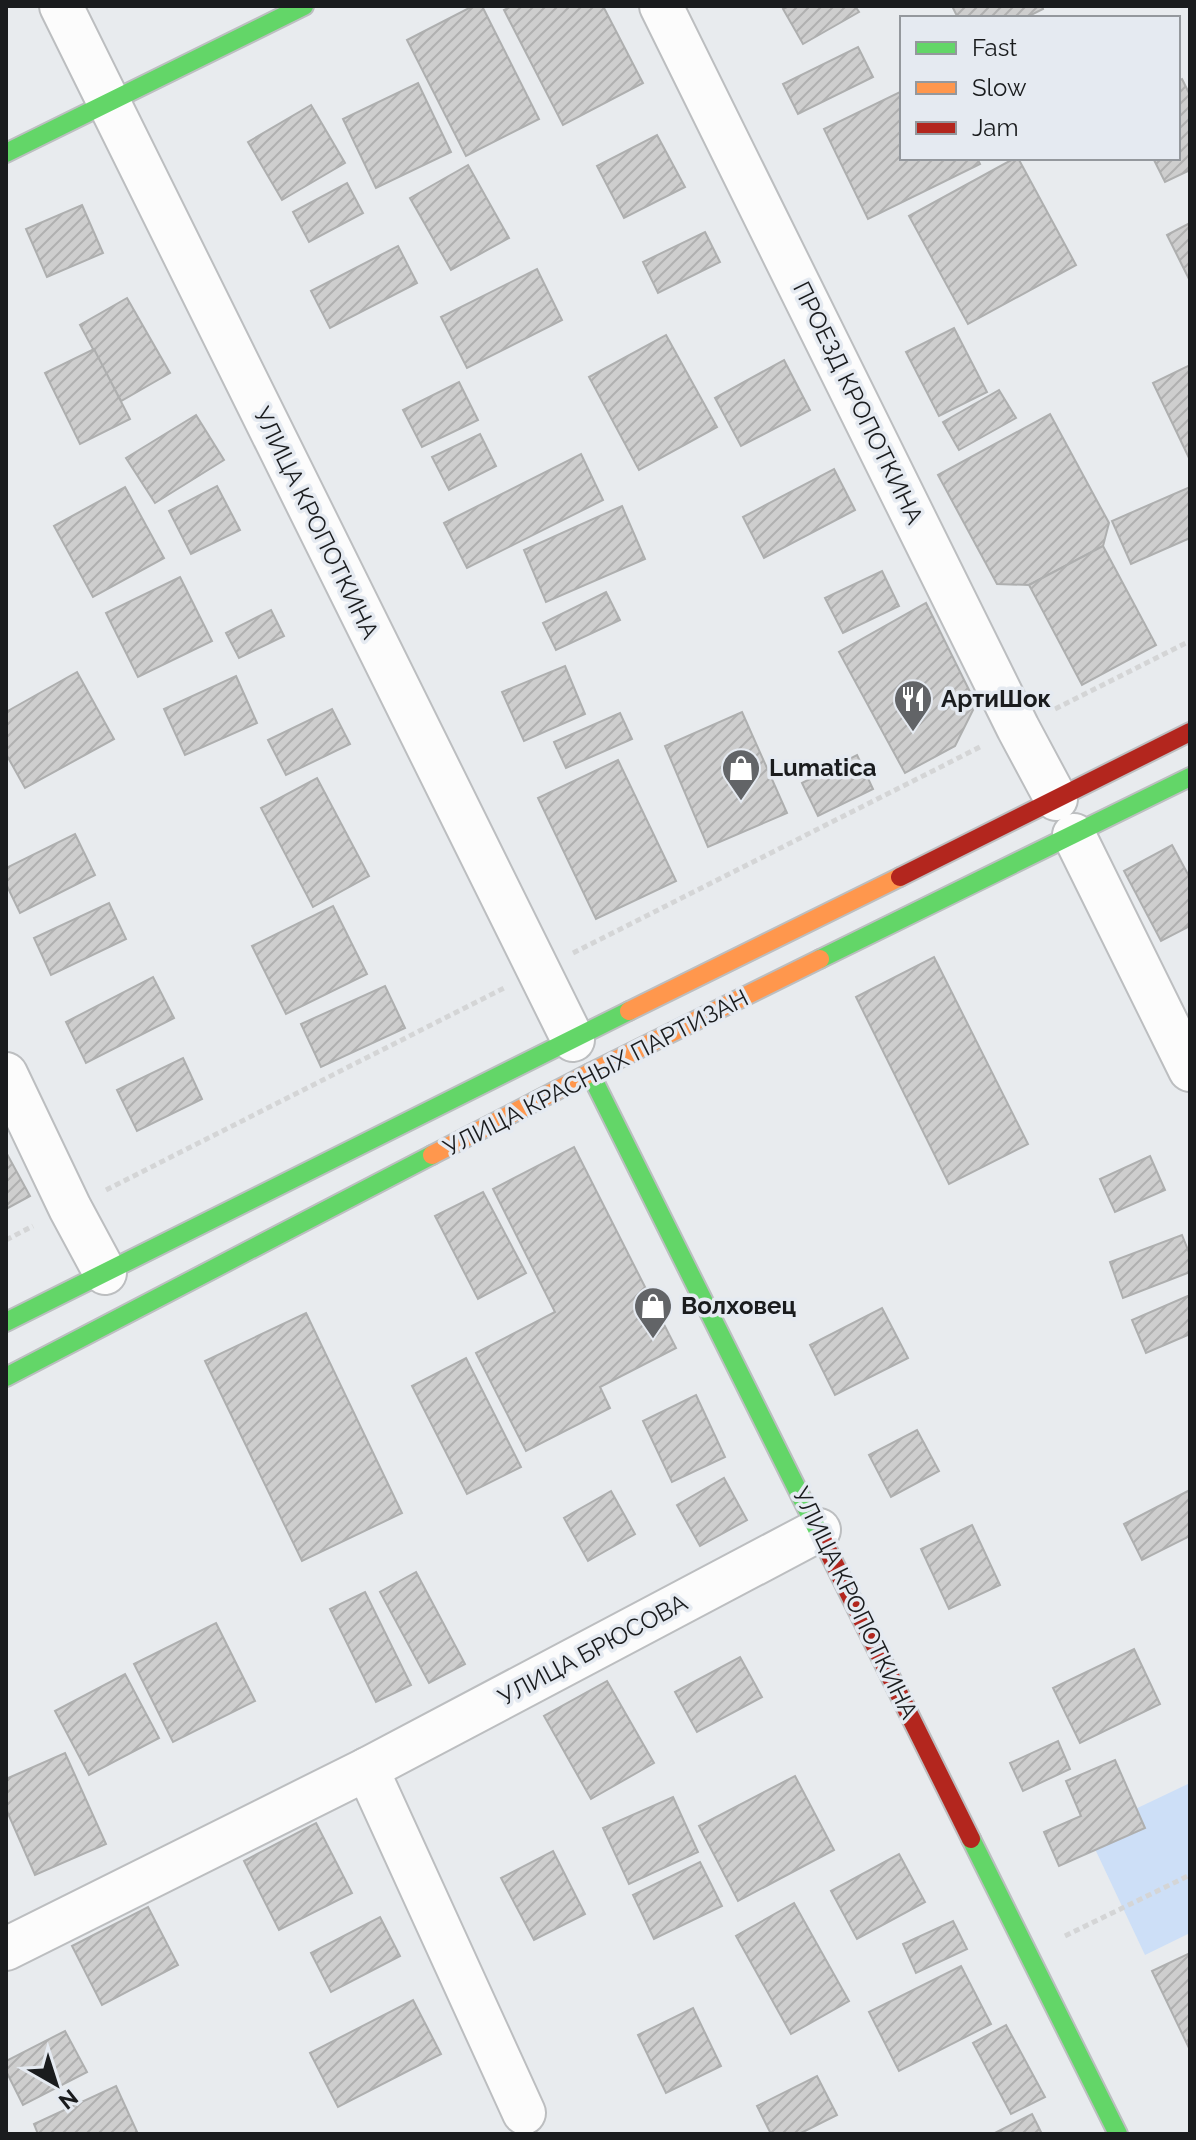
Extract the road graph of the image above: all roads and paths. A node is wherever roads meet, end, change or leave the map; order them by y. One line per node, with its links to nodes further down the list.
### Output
1 (61, 6): 4 (street, УЛИЦА КРОПОТКИНА)
2 (304, 6): 4 (main road)
3 (661, 6): 7 (street, ПРОЕЗД КРОПОТКИНА)
4 (108, 102): 5 (main road); 11 (street, УЛИЦА КРОПОТКИНА)
5 (6, 153)
6 (1190, 641): 7 (path)
7 (1018, 728): 10 (street, ПРОЕЗД КРОПОТКИНА); 11 (path)
8 (1190, 732): 10 (main road, УЛИЦА КРАСНЫХ ПАРТИЗАН)
9 (1190, 777): 10 (main road, УЛИЦА КРАСНЫХ ПАРТИЗАН)
10 (1065, 817): 12 (main road, УЛИЦА КРАСНЫХ ПАРТИЗАН); 12 (main road, УЛИЦА КРАСНЫХ ПАРТИЗАН); 13 (street, ПРОЕЗД КРОПОТКИНА)
11 (538, 970): 12 (street, УЛИЦА КРОПОТКИНА); 15 (path)
12 (582, 1056): 17 (main road, УЛИЦА КРАСНЫХ ПАРТИЗАН); 19 (main road, УЛИЦА КРАСНЫХ ПАРТИЗАН); 20 (main road, УЛИЦА КРОПОТКИНА)
13 (1190, 1070)
14 (6, 1074): 15 (street)
15 (70, 1208): 16 (path); 17 (street)
16 (6, 1240)
17 (105, 1273): 18 (main road, УЛИЦА КРАСНЫХ ПАРТИЗАН)
18 (6, 1322)
19 (6, 1377)
20 (819, 1530): 21 (street, УЛИЦА БРЮСОВА); 24 (main road, УЛИЦА КРОПОТКИНА)
21 (367, 1769): 23 (street, УЛИЦА БРЮСОВА); 25 (street)
22 (1190, 1875): 24 (path)
23 (6, 1949)
24 (1028, 1954): 26 (main road, УЛИЦА КРОПОТКИНА)
25 (524, 2113)
26 (1118, 2134)

